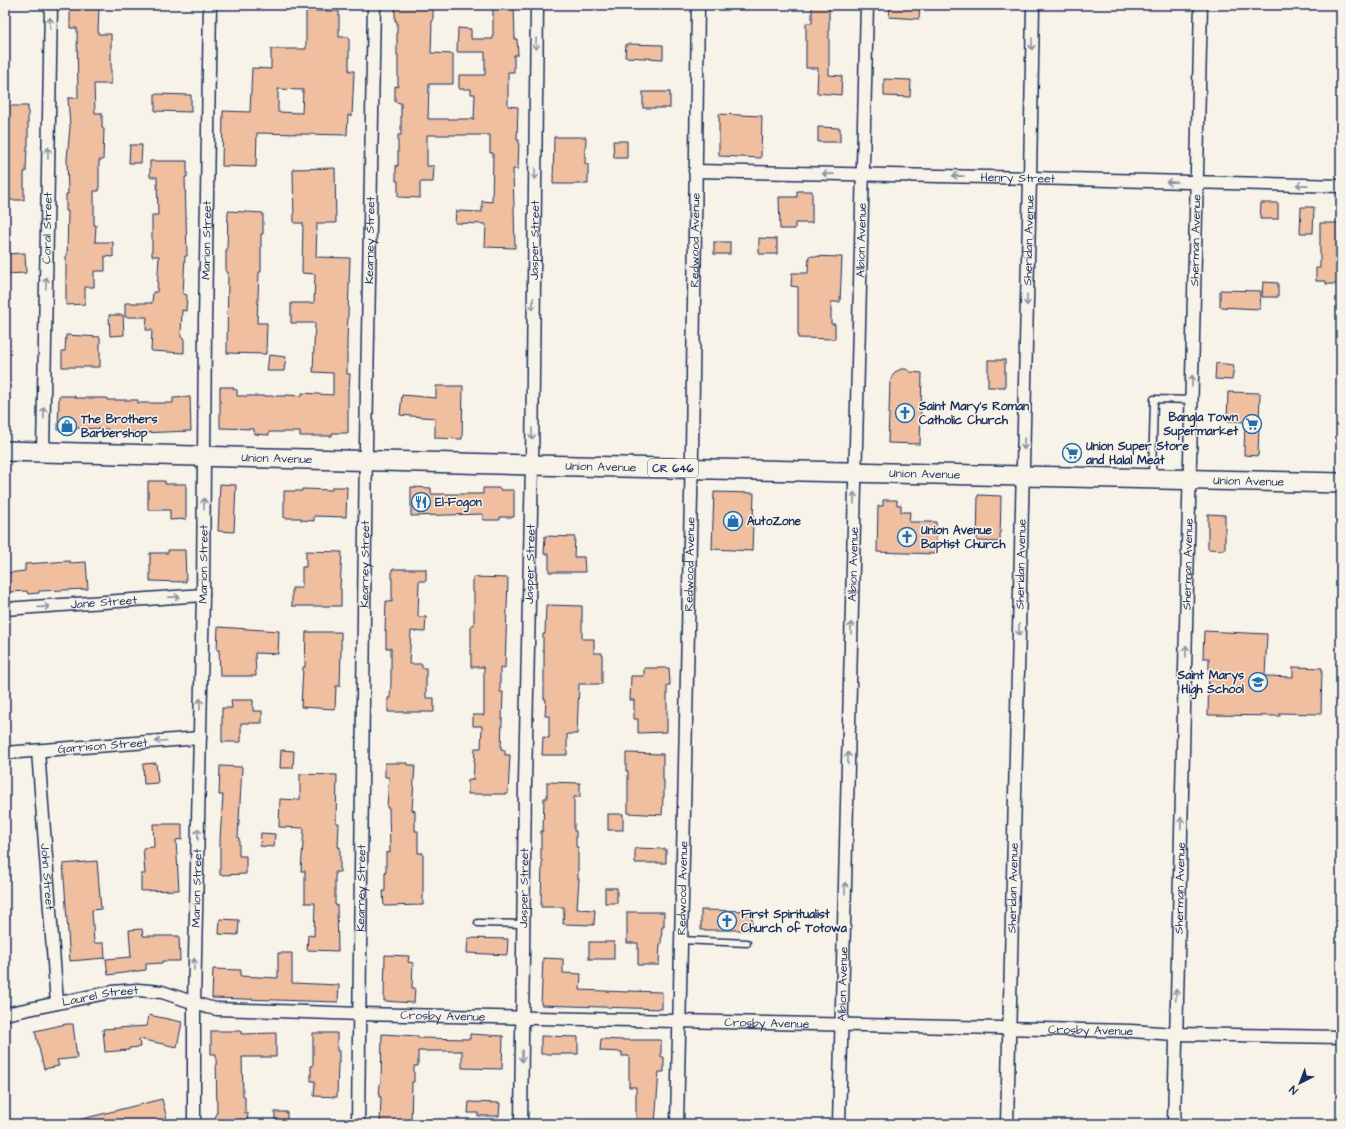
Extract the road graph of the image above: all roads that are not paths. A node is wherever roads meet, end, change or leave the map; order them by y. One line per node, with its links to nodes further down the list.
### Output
1 (51, 5): 16 (street, Coral Street, one-way to 1)
2 (210, 5): 17 (street, Marion Street)
3 (374, 5): 18 (street, Kearney Street)
4 (537, 5): 19 (street, Jasper Street, one-way to 19)
5 (698, 5): 9 (street, Redwood Avenue)
6 (867, 5): 10 (street, Albion Avenue)
7 (1033, 5): 11 (street, Sheridan Avenue, one-way to 11)
8 (1201, 5): 12 (street, Sherman Avenue)
9 (695, 171): 10 (street, Henry Street, one-way to 9); 20 (street, Redwood Avenue)
10 (864, 174): 11 (street, Henry Street, one-way to 10); 21 (street, Albion Avenue)
11 (1030, 178): 12 (street, Henry Street, one-way to 11); 22 (street, Sheridan Avenue, one-way to 22)
12 (1197, 183): 13 (street, Henry Street, one-way to 12); 14 (street, Sherman Avenue, one-way to 12)
13 (1341, 186)
14 (1192, 400): 23 (lane); 24 (street, Sherman Avenue)
15 (5, 451): 16 (main road, Union Avenue / CR 646)
16 (43, 452): 17 (main road, Union Avenue / CR 646)
17 (205, 456): 18 (main road, Union Avenue / CR 646); 26 (street, Marion Street, one-way to 17)
18 (366, 461): 19 (main road, Union Avenue / CR 646); 38 (street, Kearney Street)
19 (532, 465): 20 (main road, Union Avenue / CR 646); 32 (street, Jasper Street)
20 (691, 468): 21 (main road, Union Avenue / CR 646); 33 (street, Redwood Avenue)
21 (855, 472): 22 (main road, Union Avenue / CR 646); 41 (street, Albion Avenue, one-way to 21)
22 (1023, 476): 23 (main road, Union Avenue / CR 646); 42 (street, Sheridan Avenue, one-way to 42)
23 (1152, 478): 24 (main road, Union Avenue / CR 646)
24 (1190, 479): 25 (main road, Union Avenue / CR 646); 43 (street, Sherman Avenue, one-way to 24)
25 (1341, 483)
26 (203, 596): 27 (street, Jane Street, one-way to 26); 28 (street, Marion Street, one-way to 26)
27 (5, 609)
28 (200, 738): 29 (street, Garrison Street, one-way to 29); 36 (street, Marion Street, one-way to 28)
29 (38, 751): 30 (street, Garrison Street); 35 (street, John Street)
30 (5, 753)
31 (478, 923): 32 (lane)
32 (523, 924): 39 (street, Jasper Street)
33 (681, 940): 34 (lane); 40 (street, Redwood Avenue)
34 (747, 943)
35 (57, 1003): 36 (street, Laurel Street); 37 (street, Laurel Street)
36 (194, 1003): 38 (street, Crosby Avenue); 45 (street, Marion Street)
37 (5, 1014)
38 (360, 1014): 39 (street, Crosby Avenue); 46 (street, Kearney Street)
39 (522, 1018): 40 (street, Crosby Avenue); 47 (street, Jasper Street, one-way to 47)
40 (679, 1021): 41 (street, Crosby Avenue); 48 (street, Redwood Avenue)
41 (842, 1025): 42 (street, Crosby Avenue); 49 (street, Albion Avenue)
42 (1010, 1028): 43 (street, Crosby Avenue); 50 (street, Sheridan Avenue)
43 (1175, 1034): 44 (street, Crosby Avenue); 51 (street, Sherman Avenue)
44 (1341, 1037)
45 (194, 1124)
46 (358, 1124)
47 (521, 1124)
48 (677, 1124)
49 (839, 1124)
50 (1007, 1124)
51 (1174, 1124)

